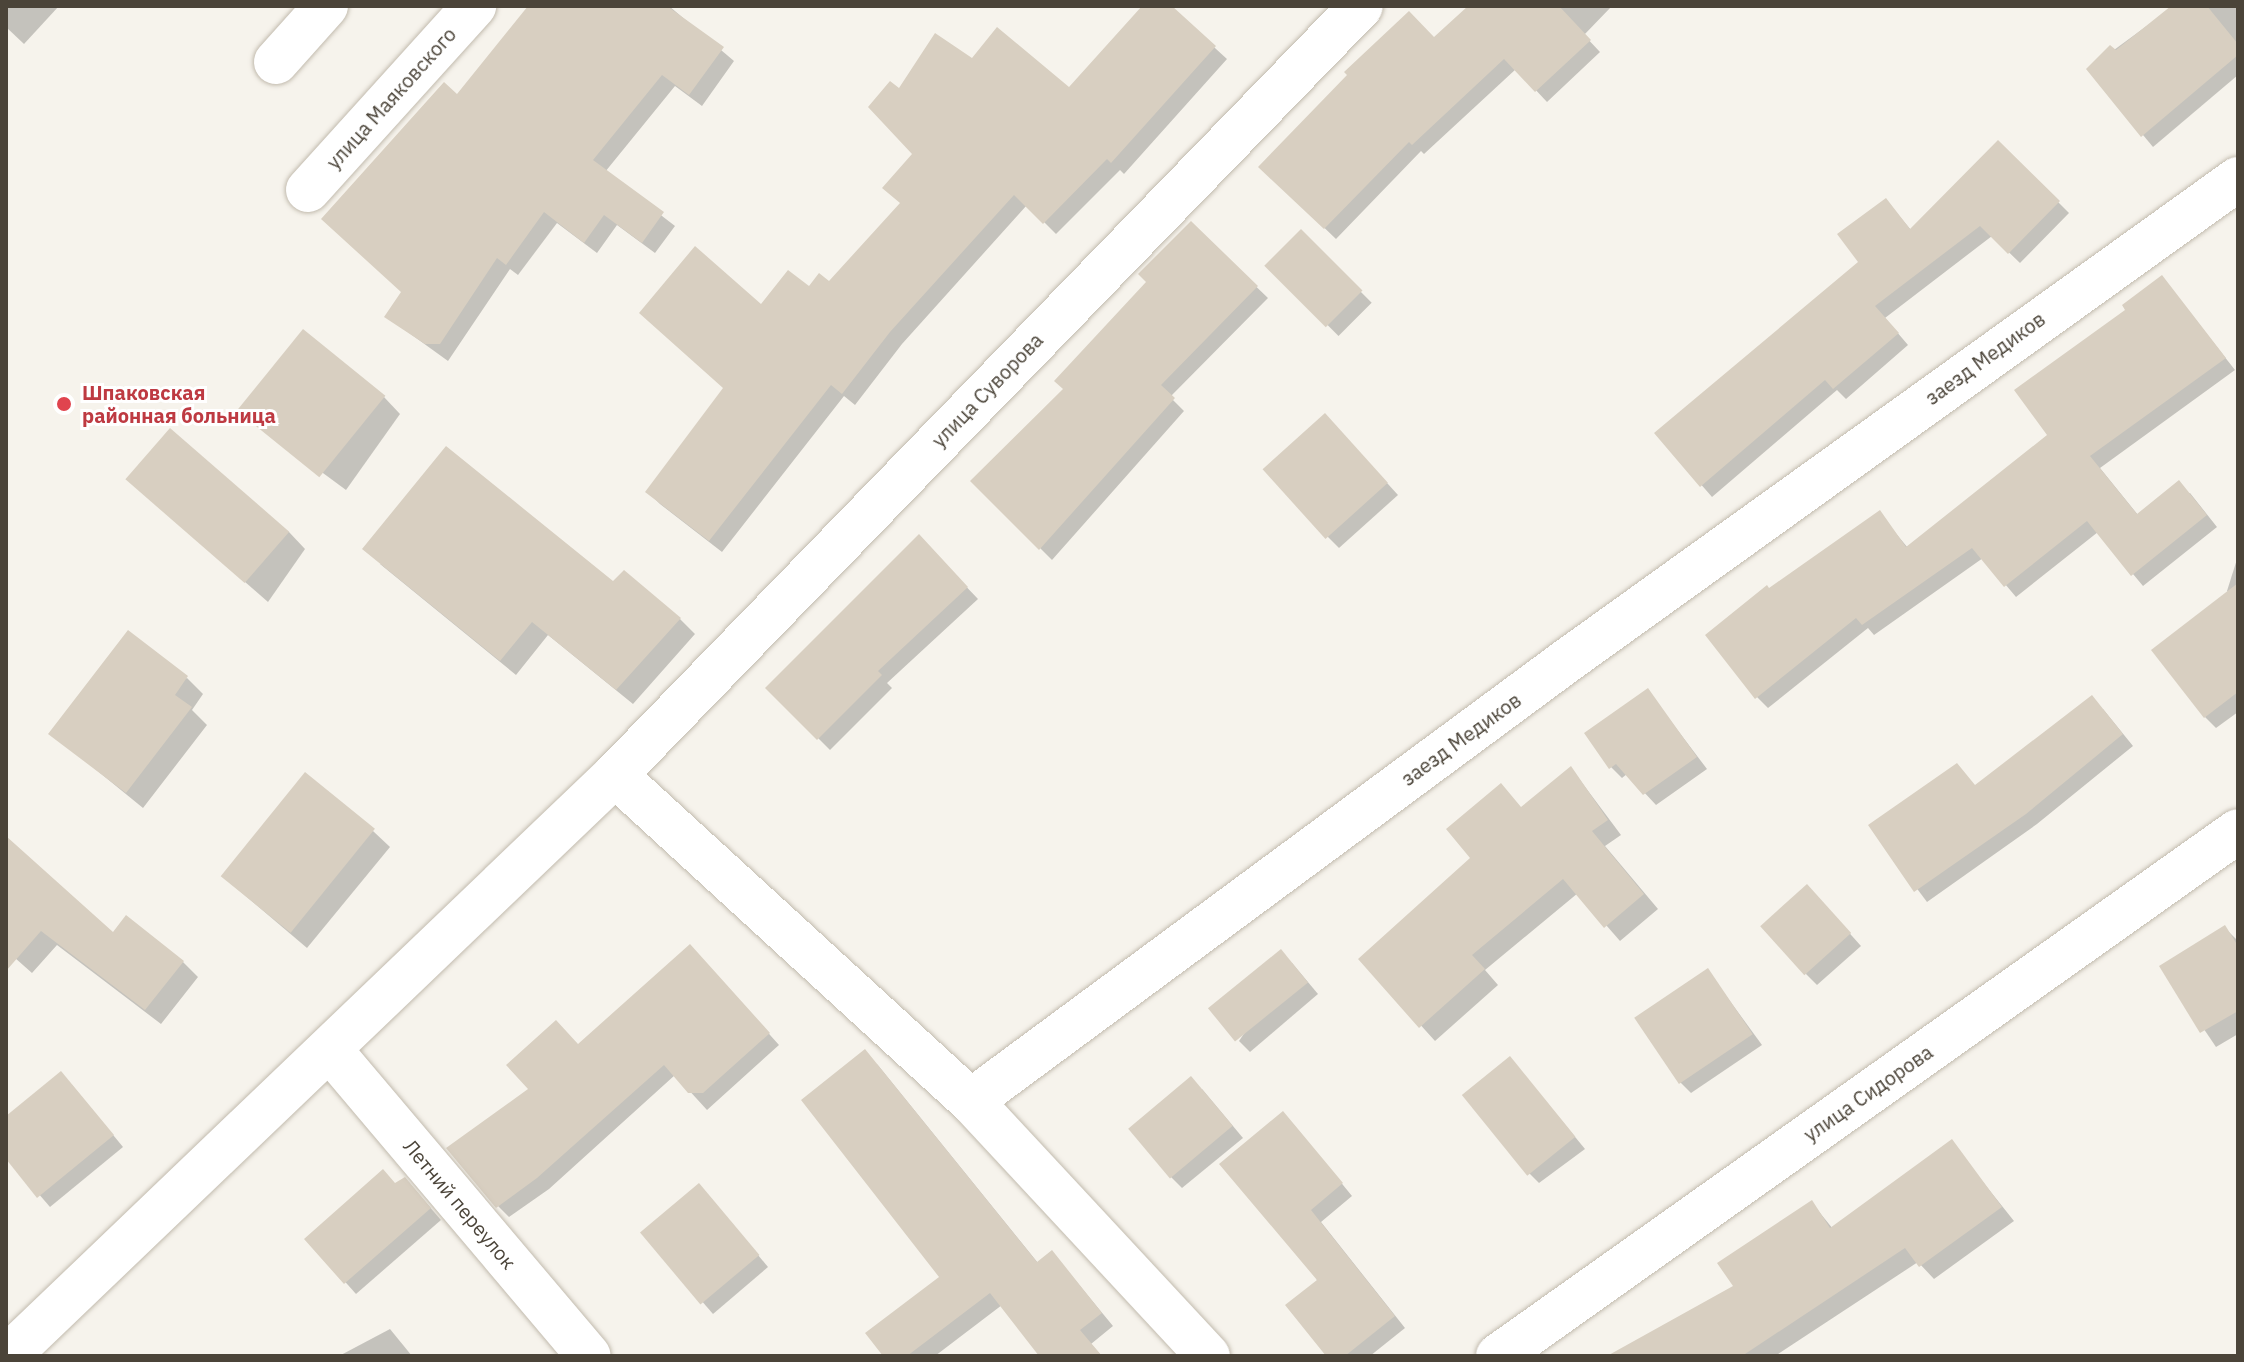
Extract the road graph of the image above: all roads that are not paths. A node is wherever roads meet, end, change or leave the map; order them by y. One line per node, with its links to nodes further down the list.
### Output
1 (326, 6): 4 (street)
2 (474, 6): 6 (street, улица Маяковского)
3 (1361, 6): 7 (street, улица Суворова)
4 (276, 62)
5 (2238, 179): 10 (street, заезд Медиков)
6 (308, 190)
7 (615, 775): 9 (street, улица Суворова); 10 (street)
8 (2238, 831): 14 (street, улица Сидорова)
9 (331, 1051): 11 (street, улица Суворова); 12 (street, Летний переулок)
10 (971, 1101): 13 (street)
11 (8, 1356)
12 (589, 1356)
13 (1208, 1356)
14 (1498, 1356)

